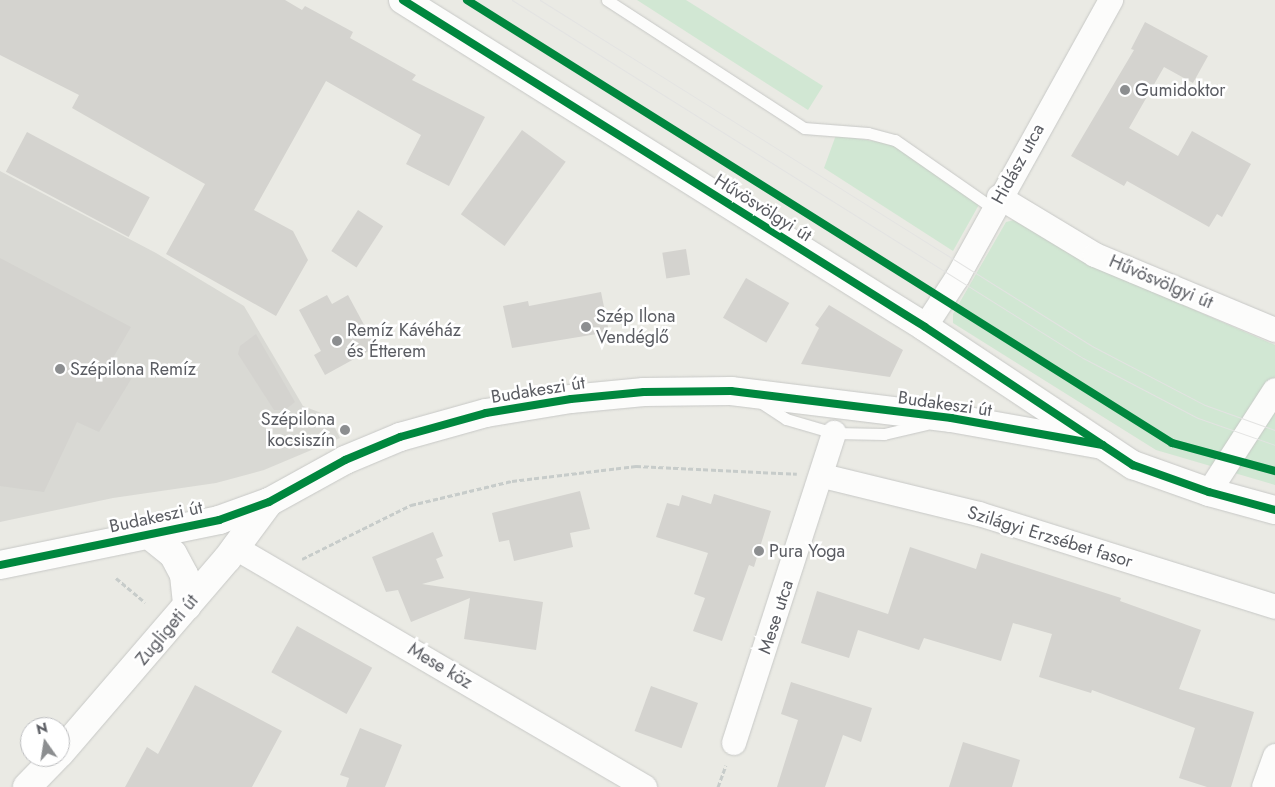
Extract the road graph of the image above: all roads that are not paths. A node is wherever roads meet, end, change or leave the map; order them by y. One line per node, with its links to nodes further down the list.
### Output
1 (404, 0): 5 (main road, Hűvösvölgyi út)
2 (607, 0): 4 (lane, Hűvösvölgyi út)
3 (1111, 0): 4 (street, Hidász utca)
4 (996, 203): 5 (street, Hidász utca); 6 (street, Hűvösvölgyi út)
5 (925, 328): 11 (main road, Hűvösvölgyi út)
6 (1275, 330)
7 (1275, 390): 13 (street)
8 (746, 393): 9 (main road, Budakeszi út); 10 (lane); 14 (main road, Budakeszi út)
9 (951, 418): 10 (lane); 11 (main road, Budakeszi út)
10 (834, 434): 12 (street, Mese utca)
11 (1103, 445): 13 (main road)
12 (823, 476): 20 (street, Szilágyi Erzsébet fasor); 22 (street, Mese utca)
13 (1209, 492): 15 (main road)
14 (269, 502): 16 (main road, Budakeszi út); 17 (main road, Zugligeti út)
15 (1275, 510)
16 (148, 534): 18 (main road, Budakeszi út); 19 (main road)
17 (234, 547): 19 (main road, Zugligeti út); 26 (street, Mese köz)
18 (0, 565)
19 (187, 606): 21 (main road, Zugligeti út)
20 (1275, 607)
21 (70, 741)
22 (734, 743)
23 (1275, 756): 27 (street)
24 (46, 767): 25 (main road)
25 (27, 787)
26 (645, 787)
27 (1264, 787)

